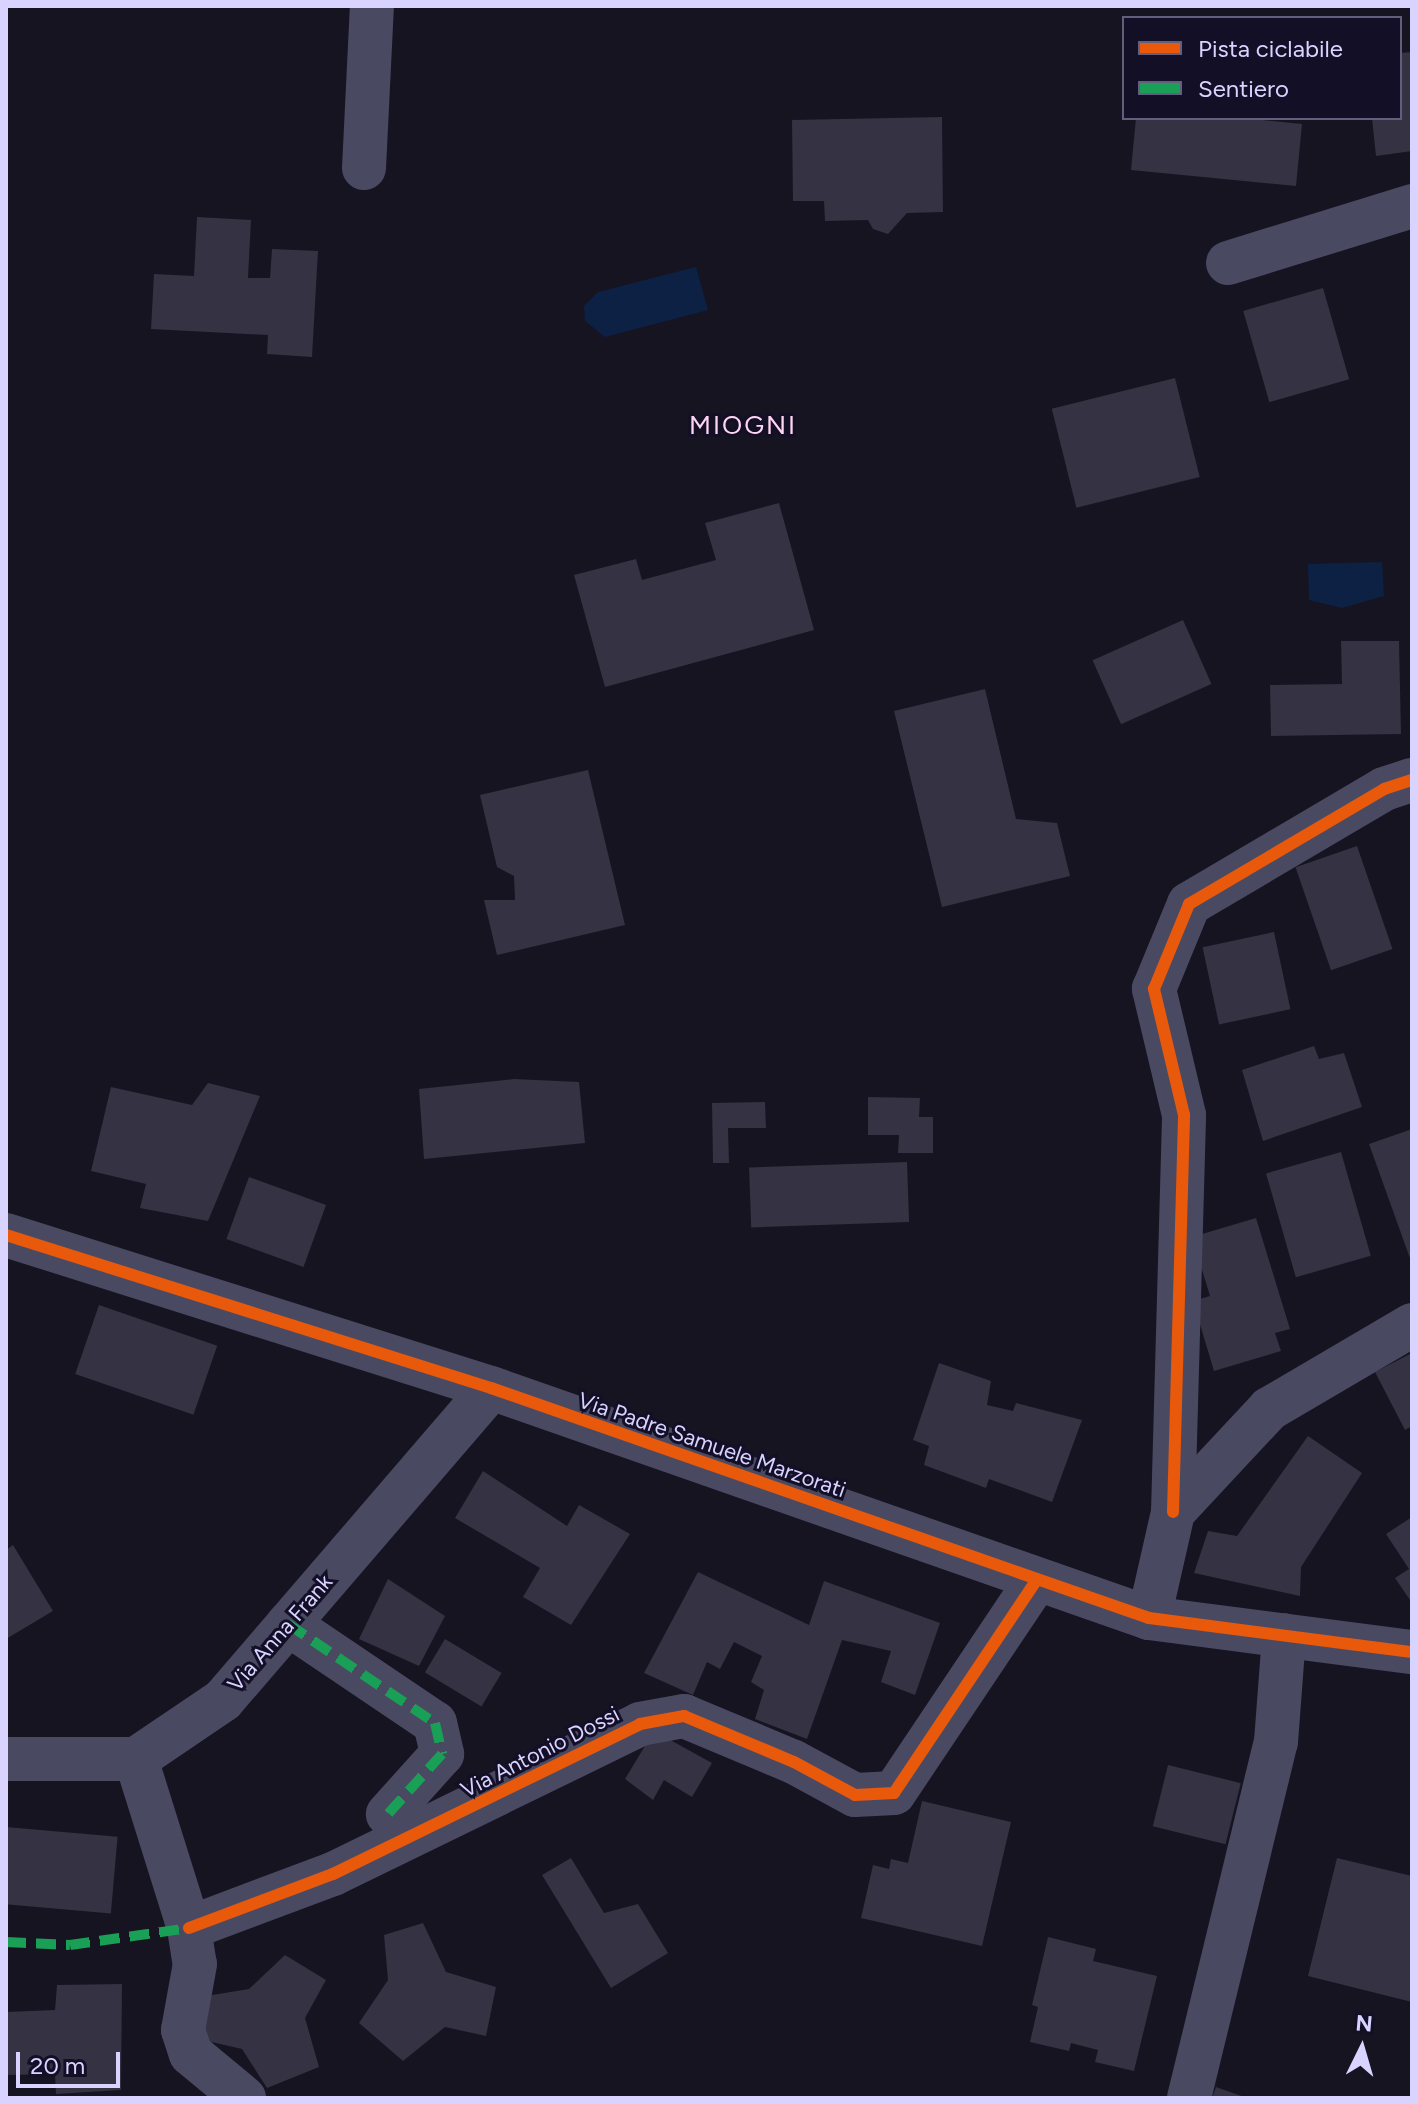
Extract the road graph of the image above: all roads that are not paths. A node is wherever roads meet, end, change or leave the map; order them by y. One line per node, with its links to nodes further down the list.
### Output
1 (372, 6): 2 (street)
2 (364, 168)
3 (1412, 206): 4 (street)
4 (1228, 263)
5 (1412, 780): 9 (street)
6 (6, 1235): 8 (street, Via Padre Samuele Marzorati)
7 (1412, 1325): 9 (street)
8 (491, 1388): 10 (street, Via Padre Samuele Marzorati); 12 (street, Via Anna Frank)
9 (1173, 1512): 11 (street)
10 (1037, 1579): 11 (street, Via Padre Samuele Marzorati); 18 (street, Via Antonio Dossi)
11 (1149, 1618): 13 (street, Via Padre Samuele Marzorati)
12 (288, 1624): 16 (street, Via Anna Frank); 17 (street)
13 (1284, 1635): 14 (street, Via Padre Samuele Marzorati); 20 (street)
14 (1412, 1652)
15 (6, 1759): 16 (street)
16 (136, 1759): 18 (street)
17 (388, 1814)
18 (189, 1928): 19 (street)
19 (244, 2098)
20 (1189, 2098)

